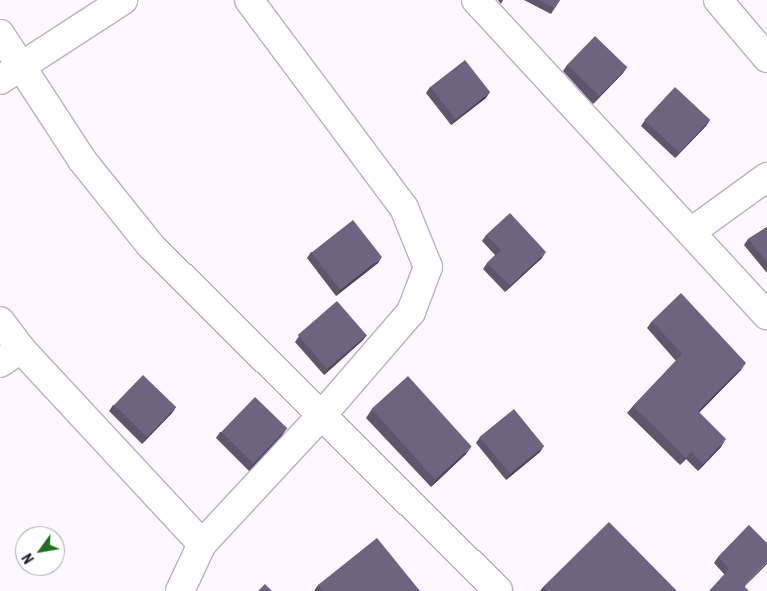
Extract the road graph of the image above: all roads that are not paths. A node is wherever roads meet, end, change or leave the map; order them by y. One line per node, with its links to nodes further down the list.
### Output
1 (123, 0): 7 (street)
2 (249, 0): 13 (street)
3 (476, 0): 9 (street)
4 (718, 0): 6 (street)
5 (0, 34): 7 (street)
6 (767, 58)
7 (10, 73): 13 (street)
8 (767, 177): 9 (street)
9 (691, 232): 10 (street)
10 (767, 315)
11 (0, 321): 12 (street)
12 (11, 356): 14 (street)
13 (322, 415): 14 (street); 16 (street)
14 (202, 544): 15 (street)
15 (180, 591)
16 (498, 591)

